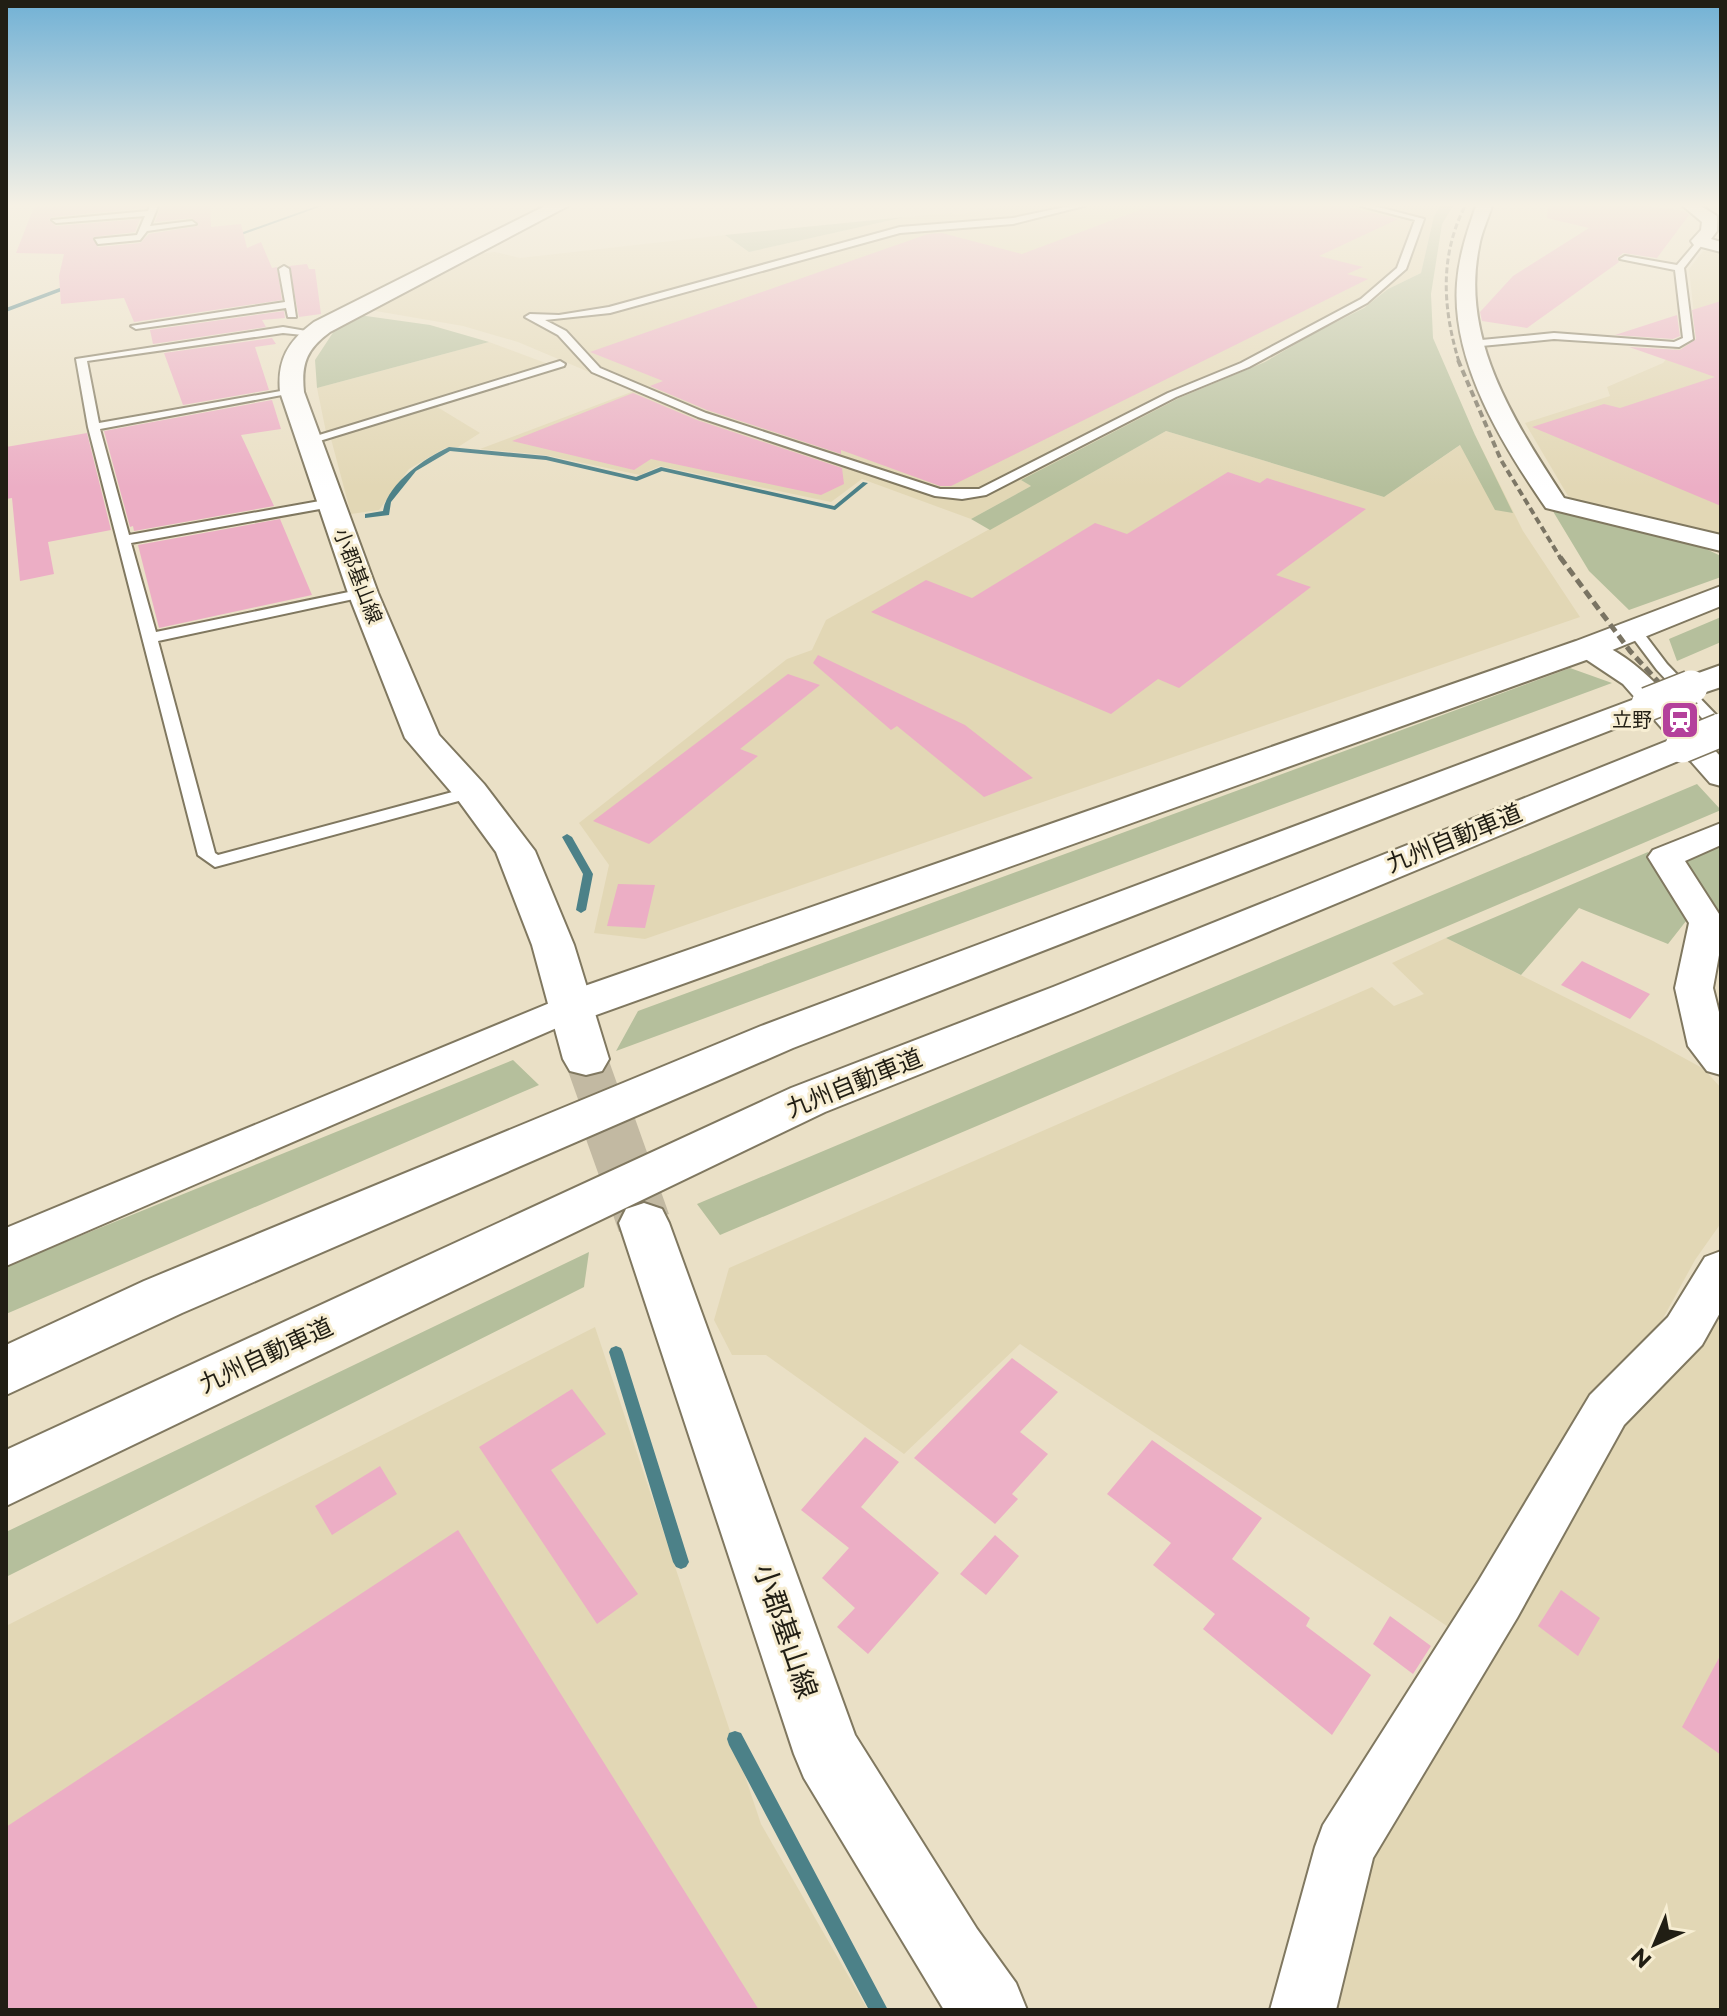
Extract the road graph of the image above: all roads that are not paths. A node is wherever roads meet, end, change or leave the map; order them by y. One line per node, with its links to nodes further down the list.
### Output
1 (289, 300): 7 (lane)
2 (368, 300): 9 (main road, 小郡基山線)
3 (646, 300): 4 (lane)
4 (1365, 300)
5 (1466, 300): 10 (street)
6 (1683, 300): 10 (lane)
7 (290, 304): 8 (lane); 9 (lane)
8 (136, 326)
9 (303, 332): 12 (main road, 小郡基山線); 13 (lane)
10 (1471, 344): 17 (street)
11 (560, 364): 14 (lane)
12 (292, 392): 13 (lane); 14 (main road, 小郡基山線)
13 (94, 427): 16 (lane)
14 (309, 440): 15 (main road, 小郡基山線)
15 (331, 503): 16 (lane); 18 (main road, 小郡基山線)
16 (124, 540): 21 (lane)
17 (1721, 543)
18 (363, 593): 21 (lane); 26 (main road, 小郡基山線)
19 (1721, 595): 20 (main road)
20 (1634, 630): 22 (main road); 24 (lane)
21 (150, 638): 26 (lane)
22 (1588, 648): 25 (street); 28 (main road)
23 (1706, 681): 34 (main road, bridge)
24 (1708, 735): 35 (main road, 九州自動車道)
25 (1721, 776)
26 (471, 792): 28 (main road, 小郡基山線)
27 (1721, 833): 30 (street)
28 (569, 1008): 29 (main road, 小郡基山線); 32 (street)
29 (586, 1059)
30 (1721, 1061)
31 (644, 1223): 36 (main road, 小郡基山線)
32 (6, 1248)
33 (1721, 1270): 37 (street)
34 (6, 1371)
35 (6, 1479)
36 (989, 2010)
37 (1303, 2010)

